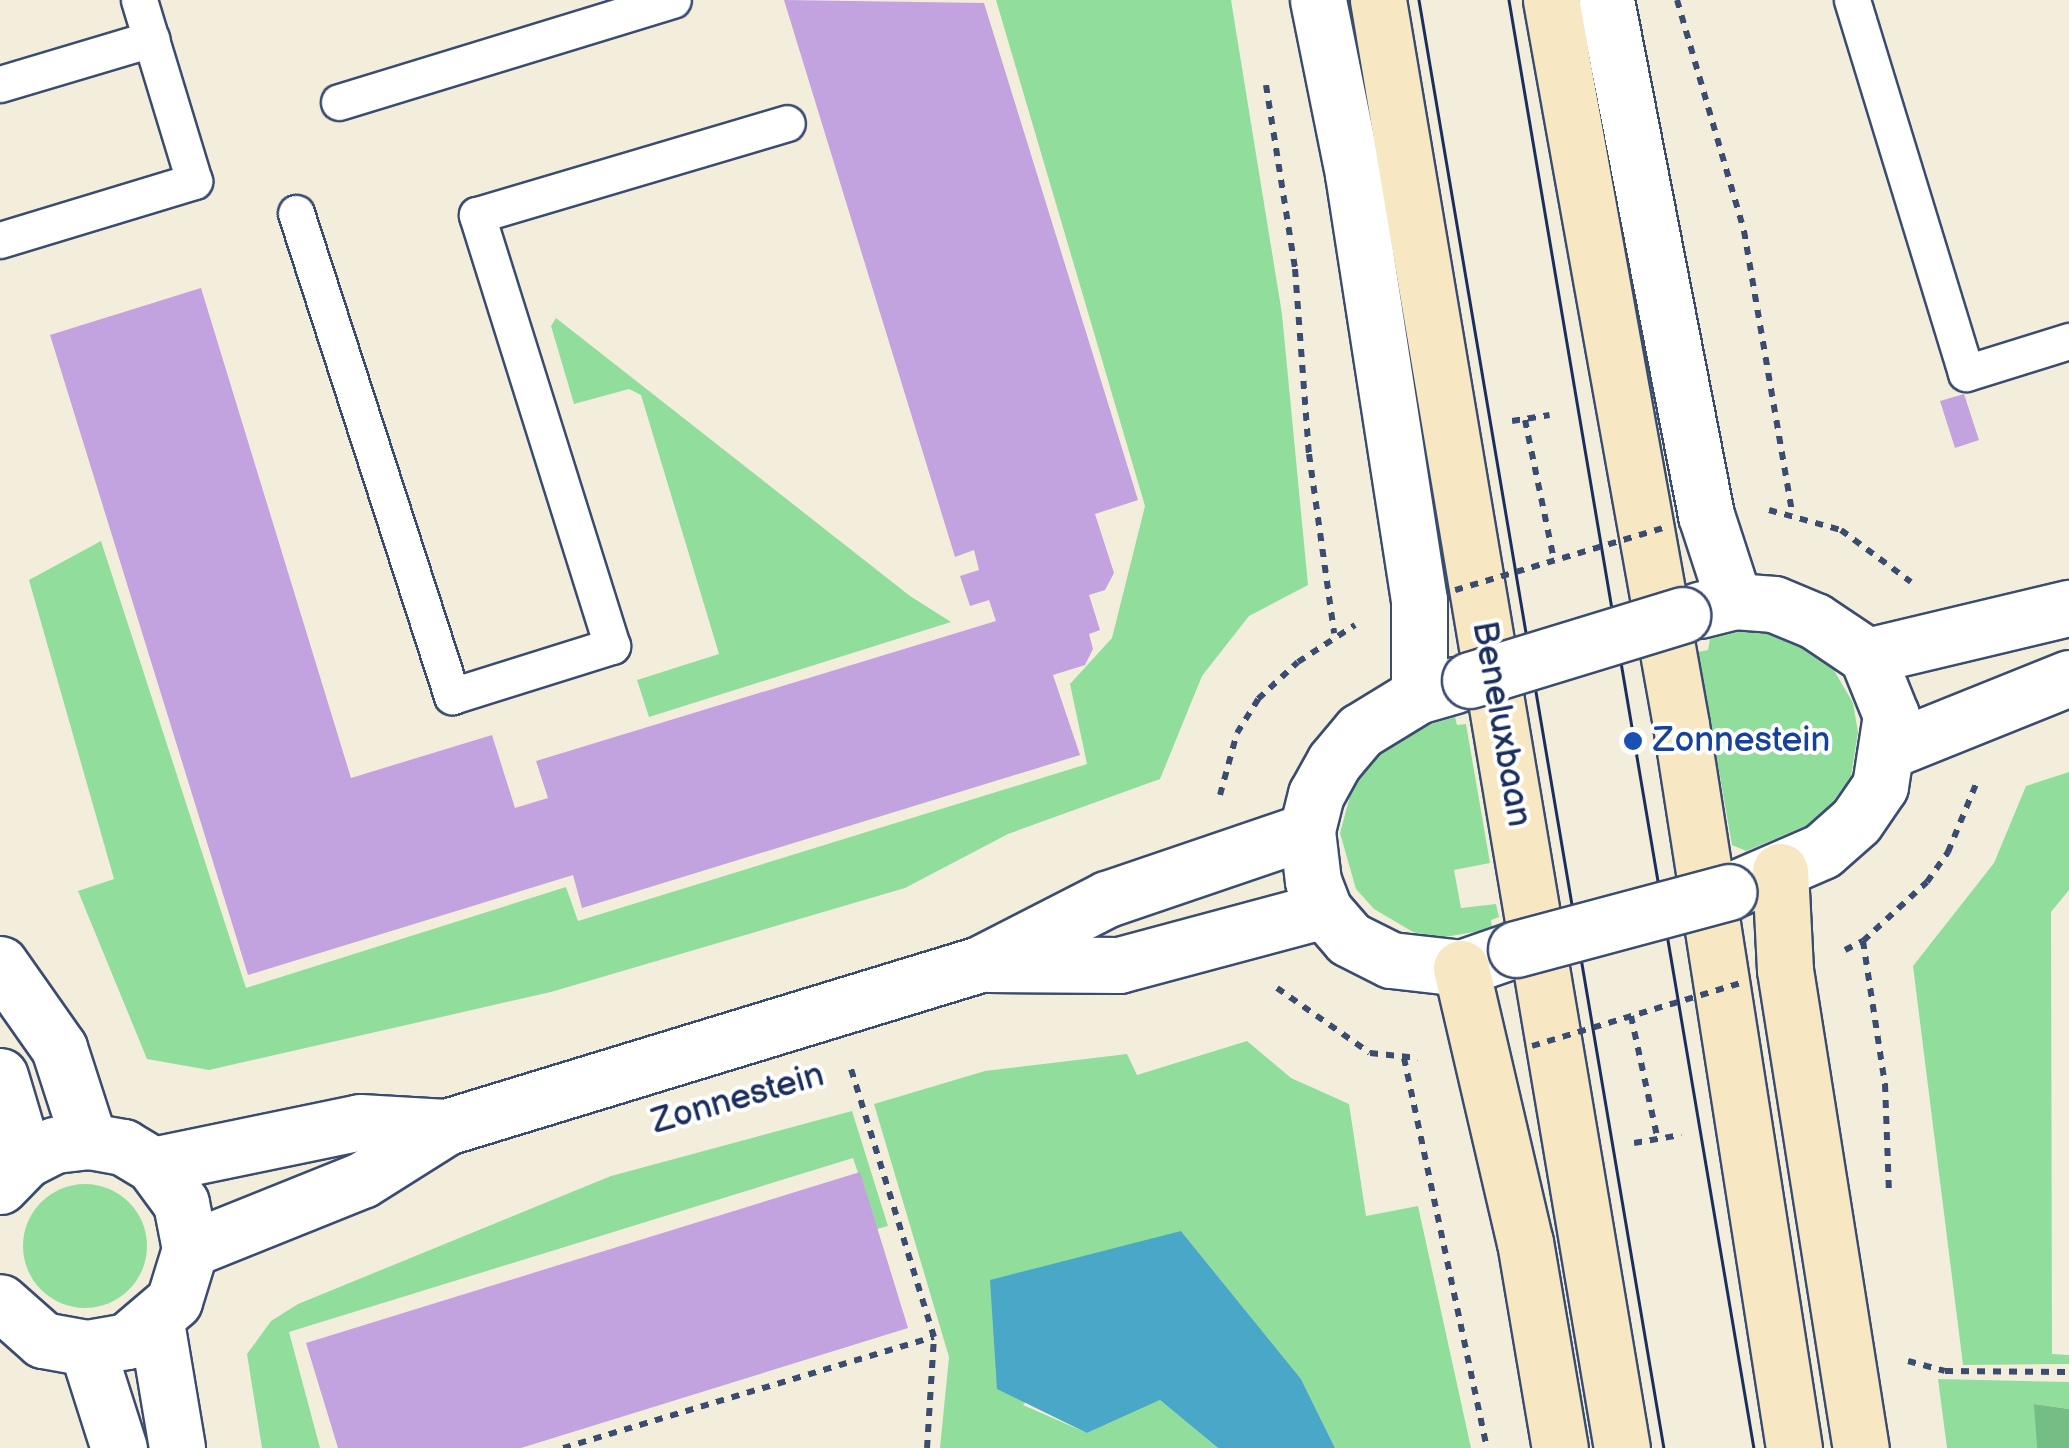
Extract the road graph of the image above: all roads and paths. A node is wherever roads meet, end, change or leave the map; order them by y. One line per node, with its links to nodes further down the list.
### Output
1 (139, 0): 9 (lane)
2 (672, 0): 12 (lane)
3 (1318, 0): 29 (street, Beneluxbaan)
4 (1378, 0): 70 (main road, Beneluxbaan)
5 (1552, 0): 71 (main road)
6 (1606, 0): 24 (street)
7 (1677, 0): 20 (path)
8 (1852, 0): 16 (lane)
9 (151, 39): 11 (lane); 15 (lane)
10 (1264, 77): 26 (path)
11 (0, 84)
12 (340, 102)
13 (787, 123): 14 (lane)
14 (296, 213)
15 (0, 240)
16 (2069, 341)
17 (1550, 415): 18 (path)
18 (1526, 420): 19 (path); 22 (path)
19 (1506, 422)
20 (1792, 512)
21 (1667, 527): 22 (path, bridge)
22 (1554, 560): 23 (path, bridge)
23 (1455, 590)
24 (1734, 601): 27 (street); 29 (street, bridge)
25 (2069, 608): 27 (street)
26 (1334, 634)
27 (1867, 656): 30 (street)
28 (2069, 678): 30 (street)
29 (1445, 687): 31 (street)
30 (1890, 750): 32 (street)
31 (1307, 831): 33 (street); 36 (street, Zonnestein)
32 (1780, 870): 37 (street, bridge); 72 (main road)
33 (1324, 910): 36 (street, Zonnestein); 37 (street)
34 (1863, 942): 53 (path)
35 (0, 964): 49 (street)
36 (980, 964): 46 (street, Zonnestein)
37 (1461, 968): 69 (main road)
38 (1744, 982): 39 (path, bridge)
39 (1631, 1016): 40 (path, bridge); 48 (path)
40 (1532, 1046)
41 (1404, 1058): 68 (path)
42 (868, 1062): 43 (path, Zonnestein)
43 (851, 1068): 44 (path, Zonnestein); 57 (path)
44 (833, 1072)
45 (0, 1076): 52 (street)
46 (446, 1127): 51 (street, Zonnestein); 54 (street, Zonnestein)
47 (1698, 1134): 48 (path)
48 (1657, 1136): 50 (path)
49 (89, 1141): 51 (street); 52 (street)
50 (1633, 1144)
51 (153, 1165): 54 (street)
52 (12, 1173)
53 (1890, 1216)
54 (190, 1249): 56 (street)
55 (2, 1309): 59 (street)
56 (156, 1322): 59 (street); 65 (street)
57 (934, 1337): 66 (path); 67 (path)
58 (1906, 1343): 60 (path)
59 (87, 1348): 64 (street)
60 (1909, 1360): 61 (path); 62 (path); 63 (path)
61 (1892, 1362)
62 (2069, 1372)
63 (1912, 1378)
64 (119, 1448)
65 (178, 1448)
66 (563, 1448)
67 (927, 1448)
68 (1487, 1448)
69 (1560, 1448)
70 (1622, 1448)
71 (1794, 1448)
72 (1861, 1448)

